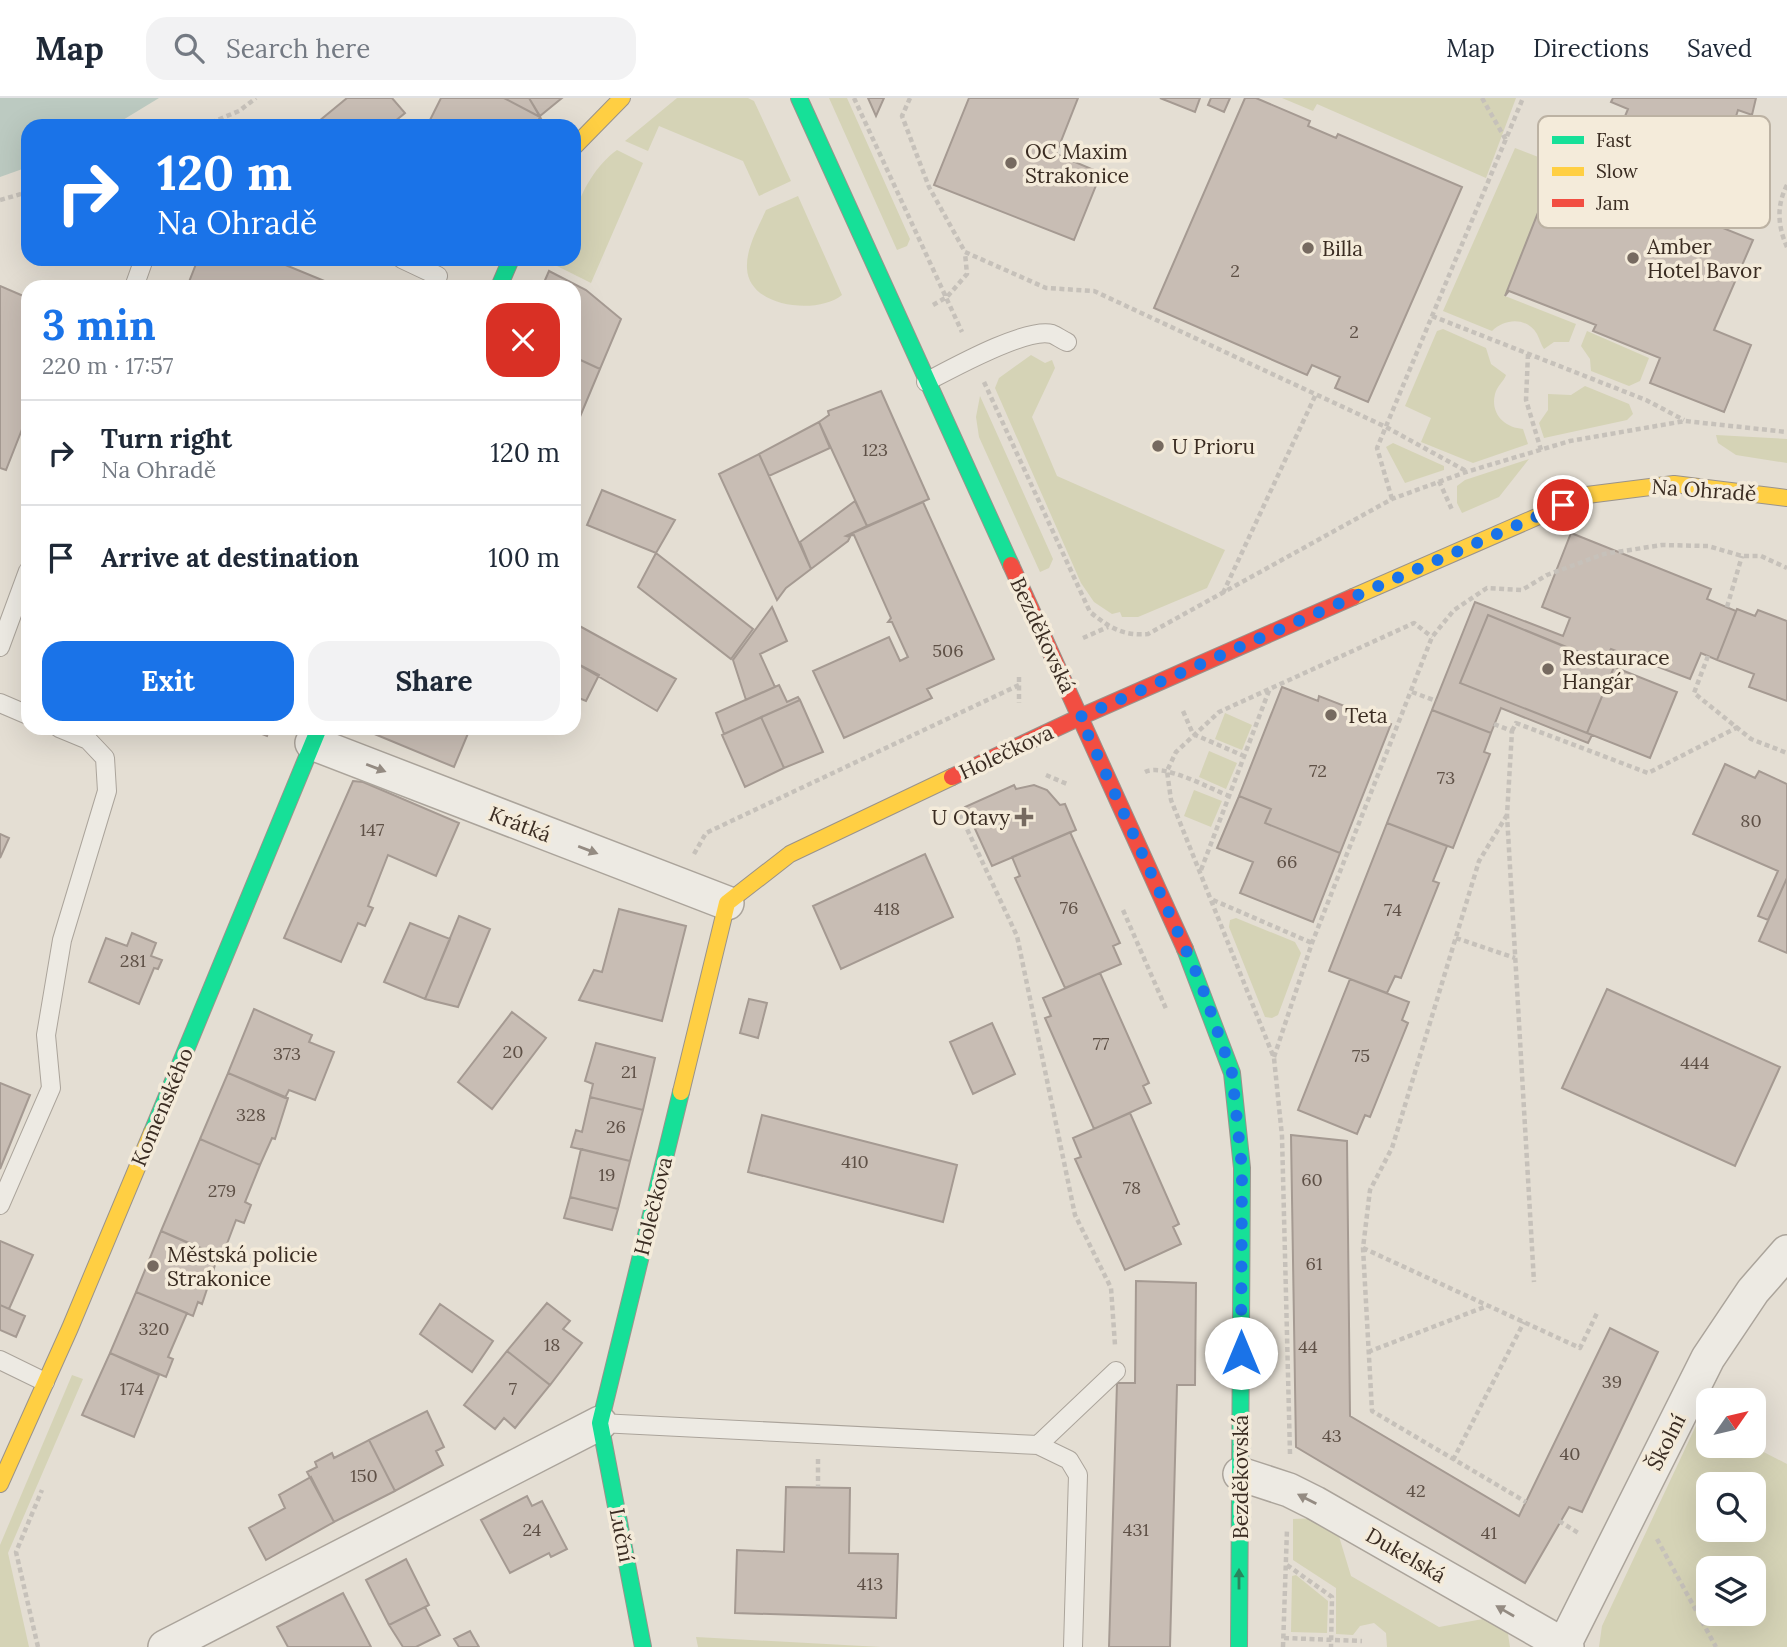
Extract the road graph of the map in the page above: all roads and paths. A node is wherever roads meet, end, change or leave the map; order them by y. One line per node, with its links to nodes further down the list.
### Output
1 (256, 98): 8 (path)
2 (622, 98): 9 (street)
3 (799, 98): 20 (street, Bezděkovská)
4 (854, 98): 18 (path)
5 (910, 98): 15 (path)
6 (1482, 98): 10 (path)
7 (1523, 98): 10 (path)
8 (220, 119)
9 (581, 140)
10 (1507, 140): 19 (path)
11 (1787, 185): 14 (path)
12 (21, 194): 13 (path)
13 (0, 200)
14 (1787, 247)
15 (965, 252): 18 (path); 25 (path)
16 (416, 266): 17 (lane)
17 (436, 280)
18 (947, 297): 20 (path); 23 (path)
19 (1432, 316): 22 (path); 27 (path)
20 (905, 335): 24 (street, Bezděkovská)
21 (1067, 342): 23 (lane)
22 (1528, 354): 26 (path); 29 (path)
23 (973, 358): 24 (lane); 36 (path)
24 (926, 382): 47 (street, Bezděkovská)
25 (1316, 394): 27 (path); 36 (path)
26 (1685, 421): 28 (path); 29 (path)
27 (1386, 427): 30 (path); 32 (path)
28 (1787, 432)
29 (1541, 450): 30 (path)
30 (1466, 472): 32 (path)
31 (1787, 498): 47 (street, Na Ohradě)
32 (1392, 499): 36 (path)
33 (1742, 556): 34 (path); 37 (path); 38 (path)
34 (1787, 568)
35 (21, 590): 39 (lane)
36 (1223, 593)
37 (1727, 607)
38 (1432, 637): 42 (path); 43 (path)
39 (0, 648)
40 (1708, 656): 49 (path)
41 (1019, 685): 61 (path)
42 (1270, 687): 60 (path); 60 (path)
43 (1412, 692): 44 (path); 66 (path)
44 (1436, 701)
45 (0, 703): 46 (lane)
46 (21, 712)
47 (1080, 717): 53 (street, Holečkova); 84 (street, Bezděkovská)
48 (1494, 724): 50 (path)
49 (1738, 727): 50 (path); 54 (path)
50 (1512, 731): 59 (path)
51 (76, 735): 70 (lane)
52 (316, 736): 61 (street, Krátká, one-way to 61); 80 (street, Komenského)
53 (1035, 739): 56 (path); 64 (street, Holečkova)
54 (1787, 753)
55 (1043, 773): 56 (path)
56 (1067, 785): 57 (path)
57 (1072, 794)
58 (956, 806): 79 (path)
59 (1507, 815): 65 (path); 67 (path)
60 (1201, 871): 62 (path)
61 (680, 885): 64 (street, Krátká)
62 (1213, 899): 66 (path); 69 (path)
63 (1118, 901): 68 (path)
64 (727, 903): 81 (street, Holečkova)
65 (1456, 938): 67 (path); 71 (path)
66 (1312, 943): 69 (path)
67 (1515, 958): 73 (path)
68 (1169, 1016)
69 (1274, 1058): 87 (path)
70 (0, 1205)
71 (1363, 1248): 74 (path); 77 (path)
72 (1787, 1252): 88 (street, Školní)
73 (1534, 1282)
74 (1488, 1306): 76 (path); 77 (path)
75 (1598, 1311): 76 (path)
76 (1524, 1322): 83 (path)
77 (1368, 1352): 83 (path)
78 (0, 1360): 80 (lane)
79 (1116, 1371): 82 (lane)
80 (45, 1382): 86 (street, Komenského)
81 (600, 1423): 82 (lane); 96 (street); 97 (street, Luční)
82 (1038, 1445): 98 (lane)
83 (1453, 1460): 89 (path)
84 (1240, 1474): 87 (street, Dukelská); 99 (street, Bezděkovská, one-way to 84)
85 (47, 1479): 95 (path)
86 (0, 1484)
87 (1289, 1490): 90 (path); 94 (street, Dukelská, one-way to 87)
88 (1636, 1501): 94 (street, Školní); 102 (path)
89 (1526, 1502)
90 (1286, 1564): 91 (path); 92 (path)
91 (1284, 1638): 92 (path); 100 (path)
92 (1331, 1639): 93 (path); 101 (path)
93 (1362, 1641)
94 (1564, 1646)
95 (38, 1647)
96 (165, 1647)
97 (643, 1647)
98 (1073, 1647)
99 (1238, 1647)
100 (1283, 1647)
101 (1331, 1647)
102 (1716, 1647)

